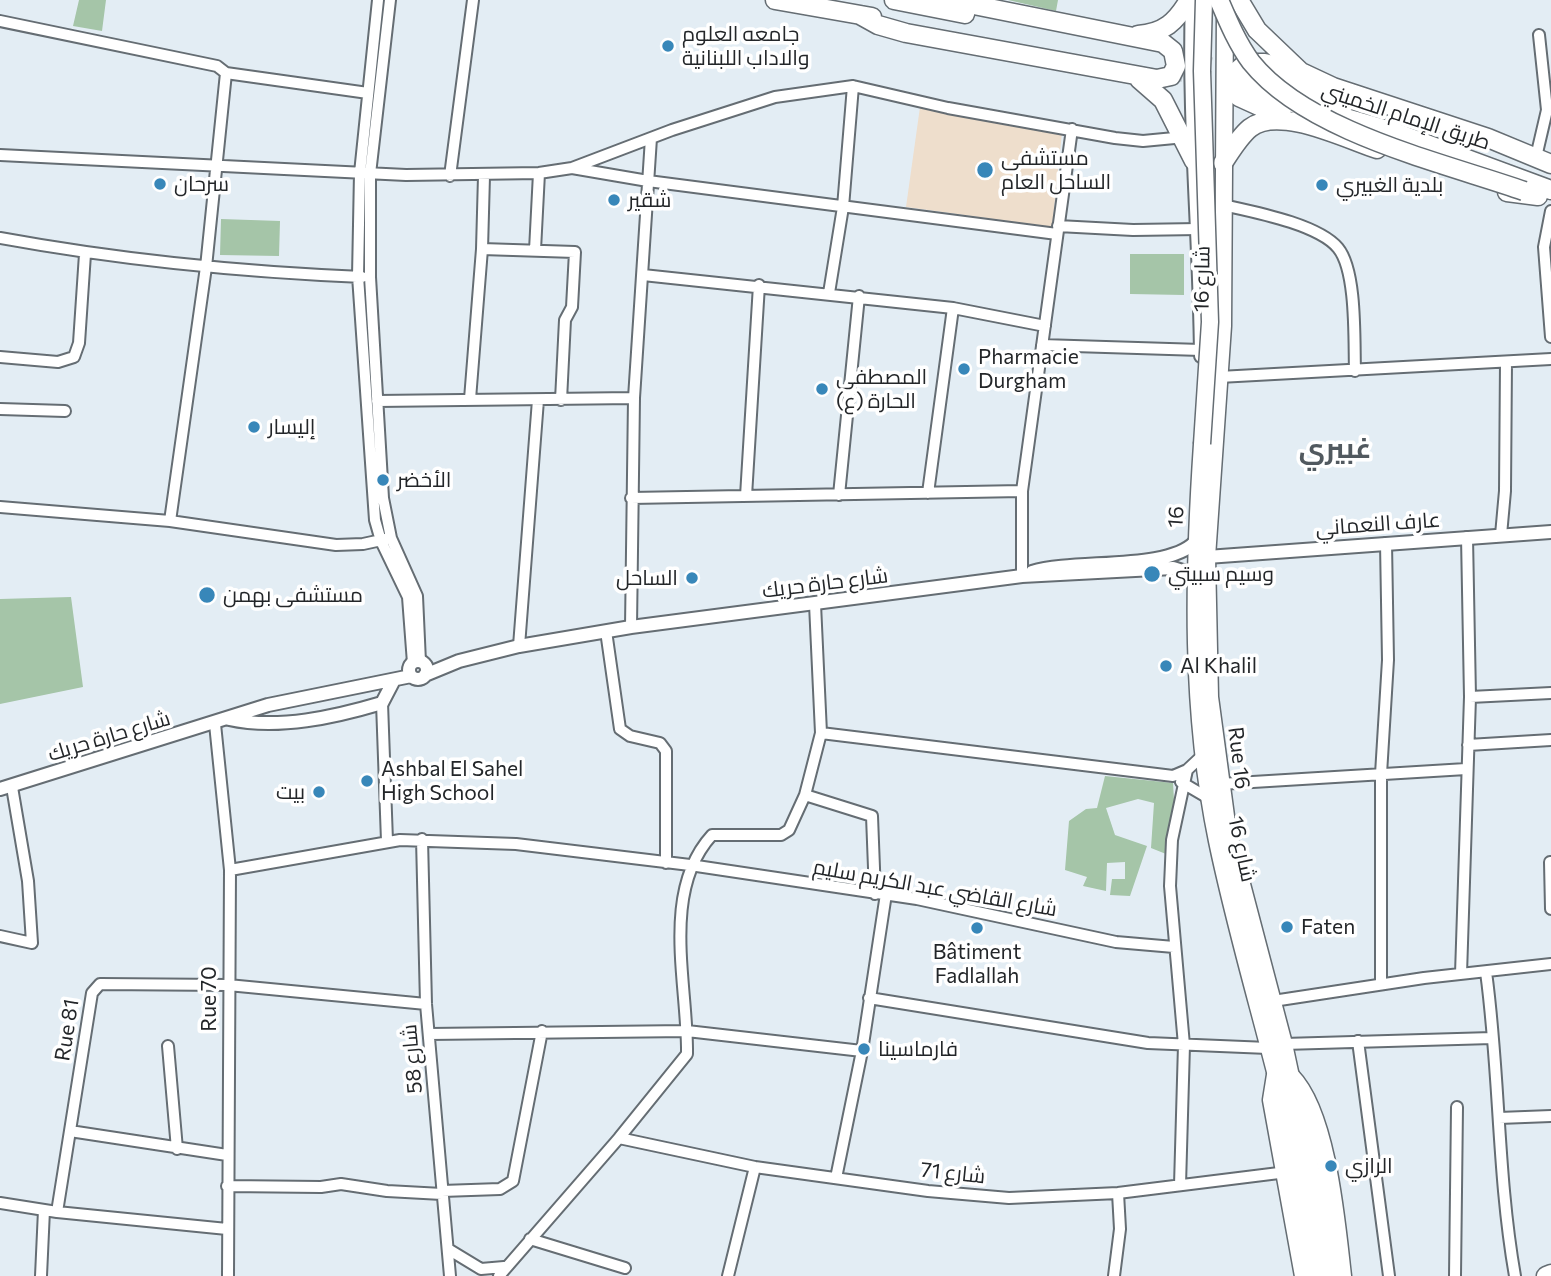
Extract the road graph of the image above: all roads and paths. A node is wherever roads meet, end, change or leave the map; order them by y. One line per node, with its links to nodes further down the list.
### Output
1 (378, 0): 19 (street)
2 (390, 0): 32 (street)
3 (473, 0): 33 (street)
4 (775, 0): 11 (highway)
5 (894, 0): 11 (highway)
6 (949, 0): 14 (highway)
7 (1190, 0): 14 (highway); 22 (street)
8 (1204, 0): 71 (main road, شارع 16, bridge)
9 (1219, 0): 36 (highway, bridge)
10 (1239, 1): 18 (highway); 27 (main road, شارع 16)
11 (860, 15): 16 (highway)
12 (0, 21): 15 (street)
13 (1539, 35): 26 (street)
14 (1128, 36): 16 (highway)
15 (226, 73): 19 (street); 28 (street)
16 (1126, 74): 22 (highway)
17 (853, 86): 21 (street); 23 (street); 38 (street)
18 (1333, 88): 20 (highway); 26 (highway)
19 (368, 93): 32 (street)
20 (1297, 122): 27 (highway); 36 (highway)
21 (1072, 130): 22 (street); 40 (street)
22 (1189, 137): 25 (highway)
23 (650, 138): 29 (street); 35 (street)
24 (0, 155): 28 (street)
25 (1194, 161): 41 (street, شارع 16)
26 (1544, 161)
27 (1223, 163): 37 (main road, شارع 16)
28 (217, 166): 32 (street); 47 (street)
29 (572, 168): 31 (street); 35 (street)
30 (1551, 170): 36 (highway, طريق الإمام الخميني)
31 (539, 173): 34 (street); 45 (street)
32 (365, 174): 33 (street); 49 (street); 50 (street)
33 (450, 176): 34 (street)
34 (484, 176): 44 (street)
35 (648, 181): 38 (street); 48 (street)
36 (1541, 194)
37 (1223, 205): 43 (main road, شارع 16); 62 (street)
38 (843, 207): 40 (street); 52 (street)
39 (1551, 211): 56 (street)
40 (1058, 230): 41 (street); 55 (street)
41 (1199, 236): 43 (main road); 58 (street, شارع 16)
42 (0, 238): 46 (street)
43 (1224, 239): 63 (main road, شارع 16)
44 (482, 249): 45 (street); 65 (street)
45 (535, 250): 67 (street)
46 (85, 254): 47 (street); 59 (street)
47 (206, 267): 49 (street); 78 (street)
48 (643, 275): 51 (street); 64 (street)
49 (358, 276): 50 (street); 82 (street)
50 (370, 277): 68 (street)
51 (759, 285): 52 (street); 75 (street)
52 (830, 293): 53 (street)
53 (859, 296): 54 (street); 74 (street)
54 (953, 307): 55 (street); 73 (street)
55 (1045, 326): 57 (street)
56 (1551, 337)
57 (1042, 345): 58 (street); 72 (street)
58 (1201, 350): 71 (street, شارع 16)
59 (0, 357)
60 (1551, 359): 61 (street)
61 (1506, 362): 62 (street); 80 (street)
62 (1355, 371): 63 (street)
63 (1219, 377): 84 (main road, شارع 16)
64 (634, 398): 67 (street); 76 (street)
65 (470, 399): 66 (street); 68 (street)
66 (538, 400): 67 (street); 91 (street)
67 (561, 400)
68 (377, 401): 82 (street)
69 (0, 409): 70 (street)
70 (65, 411)
71 (1199, 479): 84 (main road, 16)
72 (1022, 491): 73 (street); 86 (street)
73 (928, 493): 74 (street)
74 (839, 495): 75 (street)
75 (747, 496): 76 (street)
76 (631, 498): 89 (street)
77 (0, 507): 78 (street)
78 (170, 521): 82 (street)
79 (1551, 532): 80 (street, عارف النعماني)
80 (1501, 535): 81 (street, عارف النعماني)
81 (1466, 537): 83 (street, عارف النعماني); 95 (street)
82 (386, 540): 92 (street)
83 (1386, 543): 84 (street, عارف النعماني); 105 (street)
84 (1199, 552): 85 (street); 87 (main road, شارع 16); 107 (main road, Rue 16)
85 (1117, 566): 86 (street, شارع حارة حريك); 87 (street)
86 (1022, 576): 88 (street, شارع حارة حريك)
87 (1194, 579): 102 (main road, شارع 16)
88 (815, 604): 89 (street, شارع حارة حريك); 99 (street)
89 (631, 627): 90 (street, شارع حارة حريك)
90 (606, 631): 91 (street, شارع حارة حريك); 115 (street)
91 (519, 646): 92 (street, شارع حارة حريك)
92 (419, 668): 93 (street, شارع حارة حريك)
93 (394, 680): 96 (street); 97 (street, شارع حارة حريك)
94 (1551, 693): 95 (street)
95 (1469, 697): 101 (street)
96 (382, 703): 97 (street, شارع حارة حريك); 113 (street)
97 (228, 719): 98 (street, شارع حارة حريك)
98 (215, 724): 109 (street, شارع حارة حريك); 117 (street, Rue 70)
99 (821, 733): 106 (street); 110 (street)
100 (1551, 740): 101 (street)
101 (1468, 745): 103 (street)
102 (1202, 756): 104 (street); 111 (main road, شارع 16)
103 (1466, 769): 105 (street); 124 (street)
104 (1187, 770): 106 (street); 108 (street)
105 (1381, 774): 107 (street); 125 (street)
106 (1173, 776): 108 (street)
107 (1220, 784): 128 (main road, Rue 16)
108 (1186, 785): 111 (street); 121 (street)
109 (6, 788): 120 (street)
110 (805, 795): 116 (street); 118 (street)
111 (1210, 799): 137 (main road, شارع 16)
112 (422, 839): 113 (street, شارع القاضي عبد الكريم سليم); 115 (street, شارع القاضي عبد الكريم سليم); 129 (street, شارع 58)
113 (387, 841): 117 (street, شارع القاضي عبد الكريم سليم)
114 (1550, 862): 119 (street)
115 (666, 863): 116 (street, شارع القاضي عبد الكريم سليم)
116 (690, 866): 118 (street, شارع القاضي عبد الكريم سليم); 131 (street)
117 (230, 870): 126 (street, Rue 70)
118 (880, 894): 121 (street, شارع القاضي عبد الكريم سليم); 127 (street)
119 (1551, 909)
120 (0, 936)
121 (1174, 947): 135 (street)
122 (1551, 964): 123 (street)
123 (1486, 972): 124 (street); 133 (street)
124 (1461, 974): 125 (street)
125 (1381, 984): 128 (street)
126 (228, 985): 129 (street, Rue 81); 143 (street, Rue 81); 147 (street, Rue 70)
127 (869, 998): 135 (street); 138 (street)
128 (1273, 1001): 137 (main road, Rue 16)
129 (426, 1004): 132 (street, شارع 58)
130 (541, 1031): 131 (street); 132 (street); 153 (street)
131 (687, 1031): 138 (street); 144 (street)
132 (429, 1034): 153 (street, شارع 58)
133 (1492, 1038): 134 (street); 142 (street)
134 (1358, 1041): 137 (street); 173 (street)
135 (1184, 1045): 137 (street); 151 (street)
136 (168, 1046): 146 (street)
137 (1276, 1046): 139 (main road)
138 (862, 1051): 150 (street)
139 (1284, 1076): 145 (main road); 149 (highway); 172 (highway)
140 (1457, 1107): 174 (street)
141 (1551, 1116): 142 (street)
142 (1499, 1118): 175 (street)
143 (71, 1131): 146 (street); 157 (street, Rue 81)
144 (619, 1138): 148 (street, شارع 71); 159 (street)
145 (1298, 1142): 170 (main road); 171 (main road)
146 (177, 1149): 147 (street)
147 (228, 1155): 152 (street, Rue 70)
148 (755, 1167): 150 (street, شارع 71); 167 (street)
149 (1287, 1172): 151 (street, شارع 71); 169 (highway)
150 (835, 1178): 154 (street, شارع 71)
151 (1180, 1185): 154 (street, شارع 71)
152 (226, 1186): 153 (street); 158 (street, Rue 70)
153 (442, 1193): 160 (street, شارع 58)
154 (1118, 1193): 168 (street)
155 (0, 1203): 156 (street)
156 (44, 1210): 157 (street); 164 (street)
157 (57, 1212): 158 (street)
158 (227, 1229): 165 (street, Rue 70)
159 (530, 1239): 161 (street); 162 (street)
160 (448, 1249): 162 (street); 166 (street, شارع 58)
161 (625, 1268)
162 (501, 1271)
163 (1551, 1273): 176 (highway)
164 (41, 1276)
165 (228, 1276)
166 (450, 1276)
167 (728, 1276)
168 (1114, 1276)
169 (1304, 1276)
170 (1316, 1276)
171 (1331, 1276)
172 (1342, 1276)
173 (1389, 1276)
174 (1455, 1276)
175 (1515, 1276)
176 (1546, 1276)

